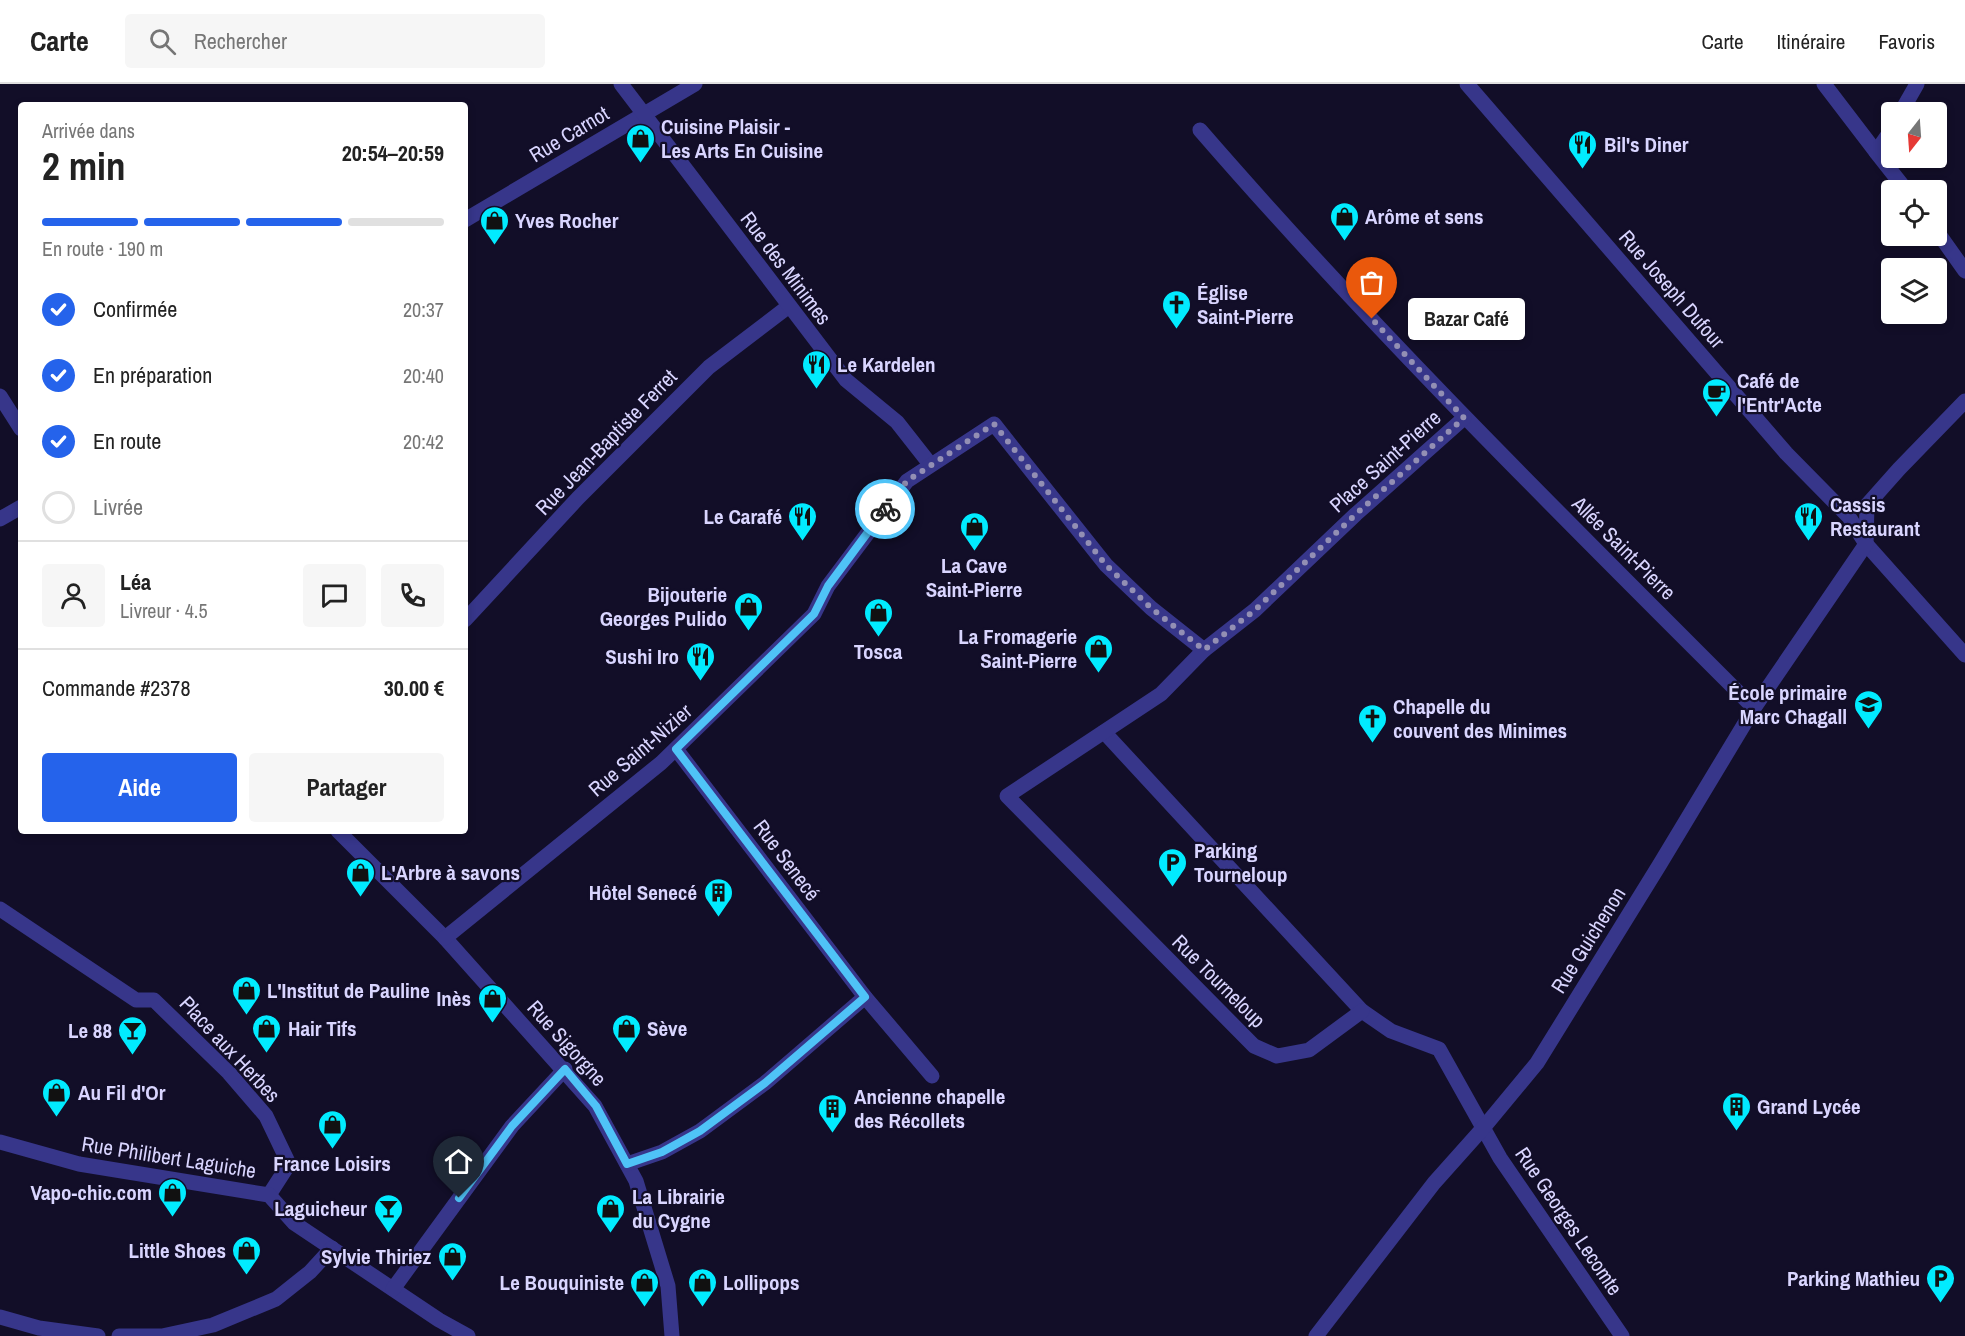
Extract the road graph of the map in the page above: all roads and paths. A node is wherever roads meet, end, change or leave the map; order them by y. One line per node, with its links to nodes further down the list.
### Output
1 (621, 84): 7 (street, Rue des Minimes)
2 (695, 84): 7 (street, Rue Carnot)
3 (1467, 84): 23 (street, Rue Joseph Dufour)
4 (1824, 84): 10 (street)
5 (1917, 84): 6 (street)
6 (1907, 102)
7 (644, 114): 12 (street, Rue Carnot); 15 (street, Rue des Minimes)
8 (1200, 130): 18 (street, Place Saint-Pierre)
9 (1881, 145): 10 (street)
10 (1876, 152): 11 (street)
11 (1898, 180)
12 (468, 218)
13 (1947, 246): 14 (street)
14 (1965, 271)
15 (789, 306): 20 (street, Rue des Minimes); 24 (street, Rue Jean-Baptiste Ferret)
16 (0, 396): 19 (street)
17 (1965, 401): 23 (street)
18 (1464, 418): 25 (street, Place Saint-Pierre); 27 (street, Allée Saint-Pierre)
19 (18, 424)
20 (930, 464): 25 (street, Rue Saint-Nizier); 29 (street, Rue Saint-Nizier)
21 (18, 509): 22 (street)
22 (0, 519)
23 (1866, 544): 26 (street, Rue Joseph Dufour); 27 (street, Rue Guichenon)
24 (468, 618)
25 (1204, 650): 28 (street)
26 (1965, 655)
27 (1754, 708): 37 (street, Rue Guichenon)
28 (1104, 732): 34 (street); 34 (street, Rue Tourneloup)
29 (676, 749): 32 (street, Rue Saint-Nizier); 33 (street, Rue Senecé)
30 (341, 834): 32 (street, Rue Sigorgne)
31 (0, 909): 40 (street, Place aux Herbes)
32 (445, 938): 35 (street, Rue Sigorgne)
33 (865, 997): 36 (street, Rue Senecé); 39 (street)
34 (1362, 1011): 37 (street)
35 (565, 1069): 39 (street, Rue Sigorgne); 42 (street)
36 (932, 1076)
37 (1484, 1127): 50 (street, Rue Guichenon); 51 (street, Rue Georges Lecomte)
38 (0, 1142): 40 (street, Rue Philibert Laguiche)
39 (627, 1164): 49 (street, Rue Sigorgne)
40 (269, 1195): 41 (street, Rue Philibert Laguiche)
41 (332, 1248): 42 (street, Rue Philibert Laguiche); 46 (street)
42 (393, 1289): 44 (street, Rue Philibert Laguiche)
43 (0, 1317): 45 (street)
44 (439, 1320): 47 (street); 48 (street, Rue Philibert Laguiche)
45 (98, 1336)
46 (119, 1336)
47 (436, 1336)
48 (468, 1336)
49 (672, 1336)
50 (1316, 1336)
51 (1622, 1336)

